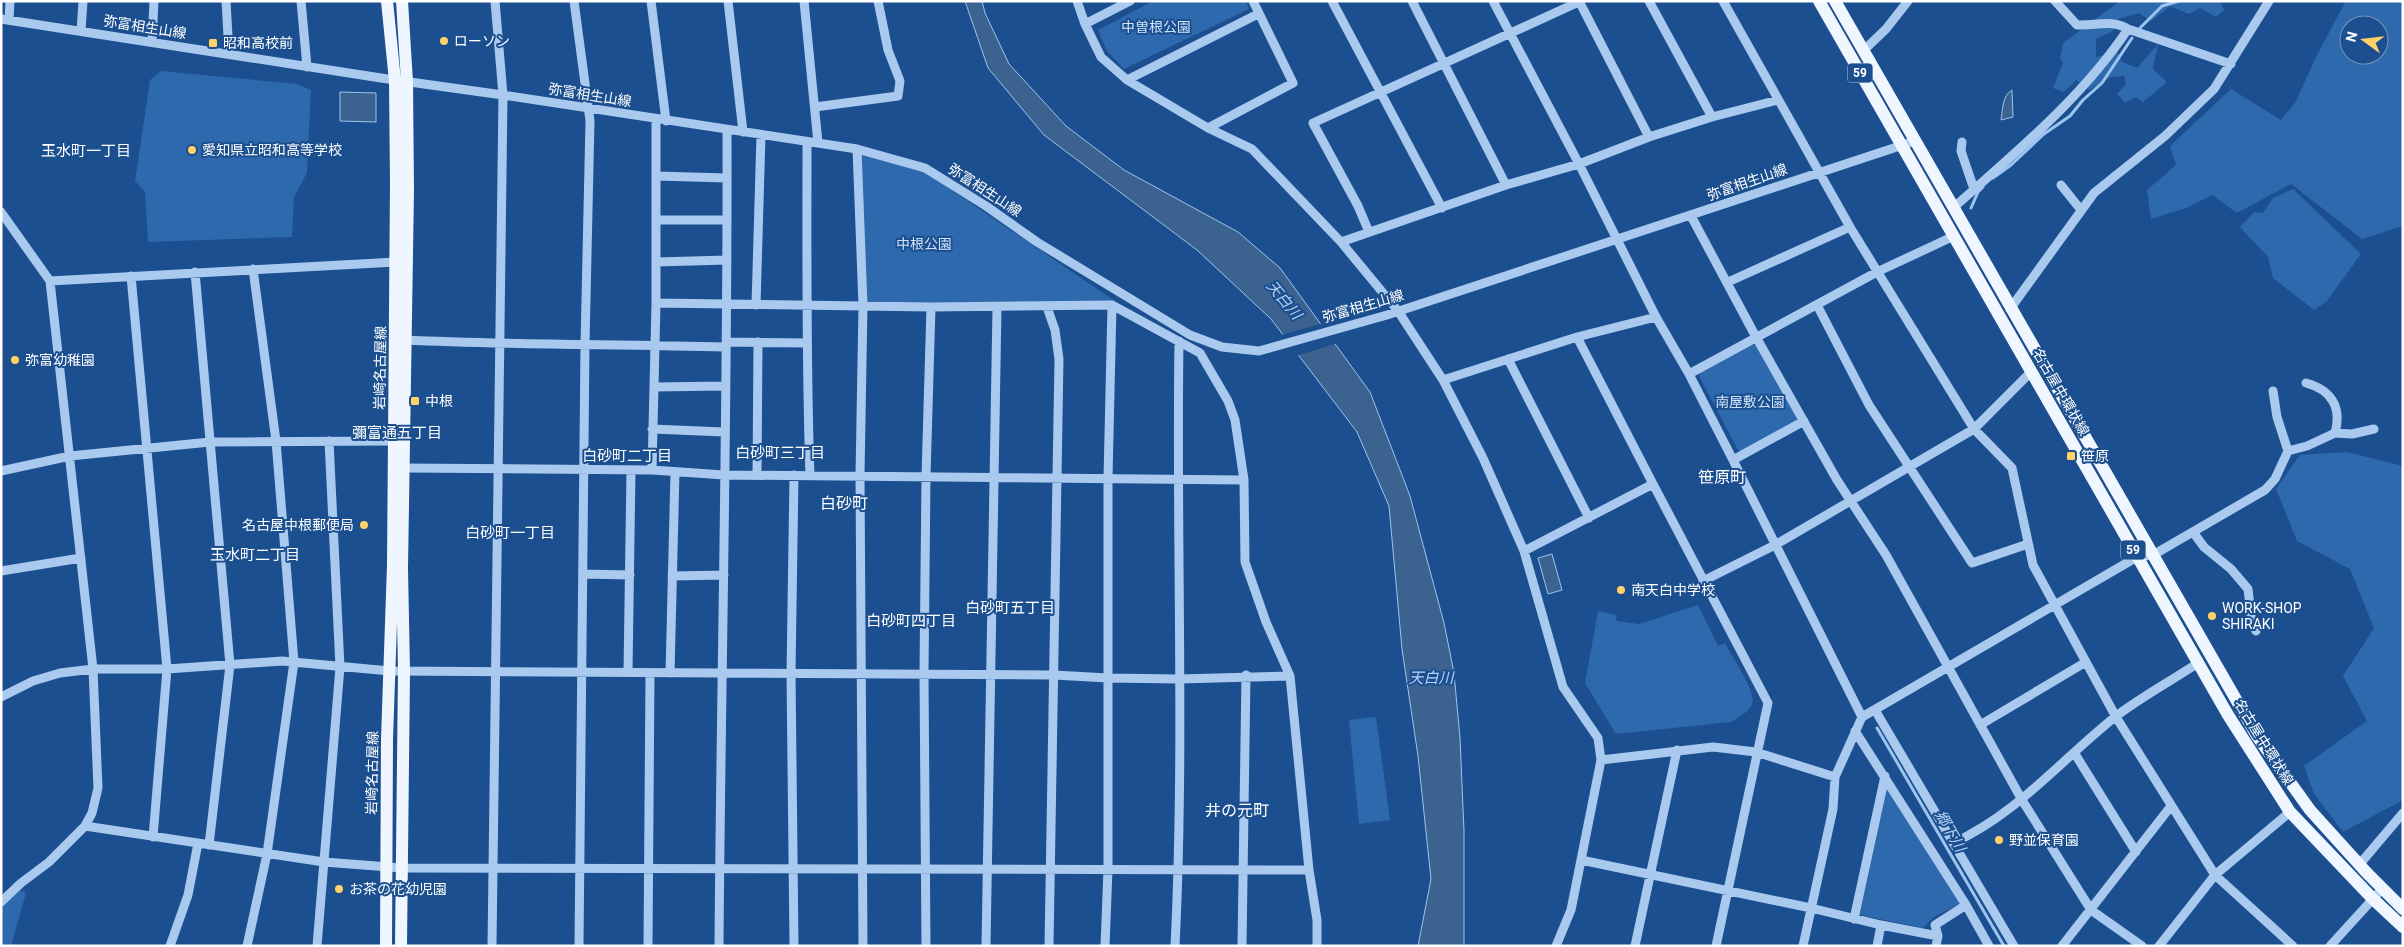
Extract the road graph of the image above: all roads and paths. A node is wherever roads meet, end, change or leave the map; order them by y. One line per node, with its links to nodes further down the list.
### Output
1 (10, 1): 29 (street)
2 (83, 1): 32 (street)
3 (154, 1): 34 (street)
4 (226, 1): 36 (street)
5 (301, 1): 39 (street)
6 (387, 1): 41 (main road, 岩崎名古屋線)
7 (402, 1): 41 (main road, 岩崎名古屋線)
8 (495, 1): 43 (street)
9 (574, 1): 46 (street)
10 (651, 1): 48 (street)
11 (728, 1): 51 (street)
12 (804, 1): 45 (street)
13 (878, 1): 45 (street)
14 (1077, 1): 30 (street)
15 (1130, 1): 30 (street)
16 (1252, 1): 28 (street)
17 (1332, 1): 42 (street)
18 (1412, 1): 38 (street)
19 (1494, 1): 33 (street)
20 (1650, 1): 47 (street)
21 (1723, 1): 44 (street)
22 (1819, 1): 58 (main road, 名古屋中環状線 / 59)
23 (1835, 1): 35 (main road, 名古屋中環状線 / 59)
24 (1908, 1): 35 (street)
25 (2055, 1): 31 (street)
26 (2270, 1): 37 (street)
27 (1580, 2): 33 (street); 53 (street)
28 (1258, 14): 40 (street); 49 (street)
29 (5, 20): 32 (street, 弥富相生山線)
30 (1085, 24): 40 (street)
31 (2128, 29): 37 (street); 66 (street)
32 (81, 31): 34 (street, 弥富相生山線)
33 (1512, 34): 38 (street); 60 (street)
34 (152, 42): 36 (street, 弥富相生山線)
35 (1863, 51): 54 (main road, 名古屋中環状線 / 59)
36 (229, 54): 39 (street, 弥富相生山線)
37 (2231, 64): 69 (street)
38 (1445, 65): 42 (street); 64 (street)
39 (307, 67): 41 (street, 弥富相生山線)
40 (1127, 80): 49 (street)
41 (401, 81): 43 (street, 弥富相生山線); 81 (main road, 岩崎名古屋線); 104 (main road, 岩崎名古屋線)
42 (1382, 93): 67 (street); 76 (street)
43 (503, 95): 46 (street, 弥富相生山線); 108 (street)
44 (1778, 100): 47 (street); 61 (street)
45 (814, 107): 57 (street)
46 (589, 109): 48 (street, 弥富相生山線); 109 (street)
47 (1712, 117): 53 (street)
48 (661, 120): 50 (street, 弥富相生山線); 62 (street)
49 (1208, 128): 79 (street)
50 (727, 130): 51 (street, 弥富相生山線); 63 (street)
51 (743, 132): 52 (street, 弥富相生山線)
52 (760, 135): 55 (street, 弥富相生山線); 91 (street)
53 (1649, 137): 60 (street)
54 (1915, 141): 58 (street, 弥富相生山線); 68 (main road, 名古屋中環状線 / 59)
55 (808, 142): 57 (street, 弥富相生山線); 92 (street)
56 (1962, 142): 66 (street)
57 (818, 143): 59 (street, 弥富相生山線)
58 (1902, 144): 61 (street, 弥富相生山線); 77 (main road, 名古屋中環状線 / 59)
59 (858, 149): 93 (street); 100 (street, 弥富相生山線)
60 (1580, 164): 64 (street); 78 (street)
61 (1818, 172): 71 (street, 弥富相生山線); 75 (street)
62 (656, 176): 63 (street); 72 (street)
63 (727, 178): 73 (street)
64 (1506, 185): 67 (street)
65 (2061, 185): 69 (street)
66 (1974, 189): 68 (street)
67 (1442, 208): 76 (street)
68 (1952, 208): 99 (main road, 名古屋中環状線 / 59)
69 (2081, 210): 99 (street)
70 (1, 212): 74 (street)
71 (1691, 216): 78 (street, 弥富相生山線); 88 (street)
72 (656, 220): 73 (street); 82 (street)
73 (727, 220): 80 (street)
74 (5, 223): 87 (street)
75 (1850, 227): 85 (street); 88 (street)
76 (1369, 232): 79 (street)
77 (1954, 236): 85 (street); 113 (main road, 名古屋中環状線 / 59)
78 (1616, 239): 100 (street, 弥富相生山線); 101 (street)
79 (1341, 242): 100 (street)
80 (727, 260): 82 (street); 90 (street)
81 (396, 262): 83 (street); 127 (main road, 岩崎名古屋線)
82 (656, 262): 89 (street)
83 (254, 268): 84 (street); 129 (street)
84 (195, 272): 86 (street); 128 (street)
85 (1877, 272): 95 (street); 122 (street)
86 (131, 276): 87 (street); 130 (street)
87 (50, 281): 132 (street)
88 (1728, 282): 103 (street)
89 (656, 303): 90 (street); 111 (street)
90 (728, 304): 91 (street); 110 (street)
91 (756, 305): 92 (street)
92 (808, 305): 93 (street); 107 (street)
93 (862, 305): 96 (street); 146 (street)
94 (1112, 305): 98 (street); 105 (street); 150 (street)
95 (1817, 305): 103 (street); 134 (street)
96 (931, 307): 97 (street); 147 (street)
97 (997, 307): 98 (street); 148 (street)
98 (1047, 307): 149 (street)
99 (2010, 309): 160 (main road, 名古屋中環状線 / 59)
100 (1398, 311): 115 (street)
101 (1656, 317): 102 (street); 114 (street)
102 (1576, 337): 112 (street); 153 (street)
103 (1756, 337): 114 (street); 120 (street)
104 (405, 340): 108 (street); 135 (main road, 岩崎名古屋線)
105 (1179, 341): 151 (street); 152 (street)
106 (758, 342): 107 (street); 110 (street); 143 (street)
107 (806, 343): 145 (street)
108 (501, 344): 109 (street); 136 (street)
109 (585, 344): 111 (street); 137 (street)
110 (726, 344): 111 (street); 117 (street)
111 (655, 345): 118 (street)
112 (1508, 359): 115 (street); 155 (street)
113 (2032, 372): 122 (street); 161 (main road, 名古屋中環状線 / 59)
114 (1689, 374): 133 (street)
115 (1443, 380): 159 (street)
116 (2306, 383): 125 (street)
117 (725, 386): 118 (street); 124 (street)
118 (654, 387): 121 (street)
119 (2273, 390): 131 (street)
120 (1804, 421): 133 (street); 154 (street)
121 (652, 429): 124 (street); 139 (street)
122 (1974, 429): 134 (street); 157 (street)
123 (2374, 429): 125 (street)
124 (724, 432): 142 (street)
125 (2336, 433): 131 (street)
126 (330, 441): 127 (street); 129 (street); 175 (street)
127 (394, 441): 179 (main road, 岩崎名古屋線)
128 (210, 442): 129 (street); 130 (street); 174 (street)
129 (276, 442): 171 (street)
130 (148, 448): 132 (street); 178 (street)
131 (2288, 450): 156 (street)
132 (70, 456): 140 (street); 162 (street)
133 (1733, 460): 158 (street)
134 (1910, 466): 154 (street); 157 (street)
135 (403, 468): 136 (street); 180 (main road, 岩崎名古屋線)
136 (498, 468): 137 (street); 181 (street)
137 (584, 470): 138 (street); 164 (street)
138 (631, 470): 139 (street); 165 (street)
139 (652, 470): 141 (street)
140 (1, 471)
141 (675, 472): 142 (street); 167 (street)
142 (724, 475): 143 (street); 166 (street)
143 (757, 475): 144 (street)
144 (794, 475): 145 (street); 187 (street)
145 (810, 475): 146 (street)
146 (860, 475): 147 (street); 188 (street)
147 (926, 476): 148 (street); 189 (street)
148 (996, 477): 149 (street); 190 (street)
149 (1056, 478): 150 (street); 191 (street)
150 (1108, 478): 151 (street); 194 (street)
151 (1177, 479): 152 (street); 195 (street)
152 (1244, 480): 193 (street)
153 (1653, 484): 155 (street); 168 (street)
154 (1851, 502): 158 (street); 176 (street)
155 (1588, 518): 159 (street)
156 (2193, 532): 160 (street); 170 (street)
157 (2028, 544): 169 (street)
158 (1775, 545): 168 (street); 199 (street)
159 (1524, 551): 205 (street)
160 (2153, 555): 161 (street); 221 (main road, 名古屋中環状線 / 59)
161 (2137, 557): 169 (street); 173 (main road, 名古屋中環状線 / 59)
162 (81, 558): 163 (street); 177 (street)
163 (1, 571)
164 (583, 574): 165 (street); 182 (street)
165 (630, 574): 183 (street)
166 (724, 575): 167 (street); 186 (street)
167 (672, 576): 185 (street)
168 (1703, 581): 203 (street)
169 (2056, 607): 172 (street); 176 (street)
170 (2256, 631)
171 (294, 662): 174 (street); 175 (street); 218 (street)
172 (2086, 662): 198 (street); 200 (street)
173 (2198, 663): 198 (street); 210 (main road, 名古屋中環状線 / 59)
174 (230, 664): 178 (street); 216 (street)
175 (340, 666): 179 (street); 220 (street)
176 (1948, 668): 197 (street); 200 (street)
177 (93, 669): 178 (street); 196 (street); 212 (street)
178 (167, 669): 213 (street)
179 (390, 671): 180 (street); 222 (main road, 岩崎名古屋線)
180 (404, 671): 181 (street); 223 (main road, 岩崎名古屋線)
181 (495, 672): 182 (street); 224 (street)
182 (582, 672): 183 (street); 225 (street)
183 (628, 672): 184 (street)
184 (650, 673): 185 (street); 226 (street)
185 (670, 673): 186 (street)
186 (723, 673): 187 (street); 227 (street)
187 (791, 673): 188 (street); 228 (street)
188 (862, 674): 189 (street); 229 (street)
189 (924, 674): 190 (street); 230 (street)
190 (992, 674): 191 (street); 231 (street)
191 (1054, 675): 194 (street); 232 (street)
192 (1246, 676): 193 (street); 195 (street); 235 (street)
193 (1290, 676): 236 (street)
194 (1108, 678): 195 (street); 233 (street)
195 (1179, 679): 234 (street)
196 (1, 697)
197 (1875, 710): 199 (street); 215 (street)
198 (2116, 717): 204 (street); 209 (street)
199 (1862, 718): 201 (street)
200 (1980, 725): 208 (street)
201 (1856, 731): 206 (street); 207 (street)
202 (1677, 750): 203 (street); 205 (street); 237 (street)
203 (1756, 752): 207 (street); 240 (street)
204 (2075, 754): 208 (street); 217 (street)
205 (1601, 760): 219 (street)
206 (1885, 776): 243 (street); 247 (street)
207 (1835, 777): 244 (street)
208 (2022, 800): 215 (street); 246 (street)
209 (2171, 806): 217 (street); 238 (street)
210 (2290, 812): 238 (street); 241 (main road, 名古屋中環状線 / 59)
211 (2403, 813): 221 (street)
212 (85, 826): 213 (street); 242 (street)
213 (153, 837): 214 (street)
214 (198, 843): 216 (street); 251 (street)
215 (1953, 843): 276 (street)
216 (209, 845): 218 (street)
217 (2136, 852): 246 (street)
218 (266, 854): 220 (street); 252 (street)
219 (1581, 860): 237 (street); 269 (street)
220 (324, 862): 222 (street); 253 (street)
221 (2359, 865): 239 (main road, 名古屋中環状線 / 59)
222 (386, 868): 223 (street); 254 (main road, 岩崎名古屋線)
223 (402, 868): 224 (street); 255 (main road, 岩崎名古屋線)
224 (492, 868): 225 (street); 256 (street)
225 (580, 869): 226 (street); 257 (street)
226 (648, 869): 227 (street); 258 (street)
227 (720, 869): 228 (street); 259 (street)
228 (792, 869): 229 (street); 260 (street)
229 (863, 869): 230 (street); 261 (street)
230 (926, 869): 231 (street); 262 (street)
231 (986, 869): 232 (street); 263 (street)
232 (1050, 869): 233 (street); 264 (street)
233 (1108, 870): 234 (street); 265 (street)
234 (1179, 870): 235 (street); 266 (street)
235 (1244, 870): 236 (street); 267 (street)
236 (1308, 870): 268 (street)
237 (1650, 874): 240 (street); 270 (street)
238 (2215, 875): 279 (street); 280 (street)
239 (2382, 889): 241 (street); 245 (main road, 名古屋中環状線 / 59)
240 (1726, 891): 244 (street); 271 (street)
241 (2373, 899): 249 (main road, 名古屋中環状線 / 59); 281 (street)
242 (1, 902)
243 (1966, 905): 250 (street); 275 (street)
244 (1811, 908): 247 (street); 272 (street)
245 (2403, 909)
246 (2091, 910): 277 (street); 278 (street)
247 (1854, 919): 248 (street)
248 (1881, 925): 250 (street); 273 (street)
249 (2403, 926)
250 (1938, 936): 274 (street)
251 (170, 946)
252 (247, 946)
253 (317, 946)
254 (386, 946)
255 (401, 946)
256 (492, 946)
257 (579, 946)
258 (648, 946)
259 (719, 946)
260 (794, 946)
261 (863, 946)
262 (926, 946)
263 (986, 946)
264 (1049, 946)
265 (1105, 946)
266 (1175, 946)
267 (1242, 946)
268 (1317, 946)
269 (1556, 946)
270 (1635, 946)
271 (1716, 946)
272 (1803, 946)
273 (1877, 946)
274 (1936, 946)
275 (1989, 946)
276 (2014, 946)
277 (2062, 946)
278 (2142, 946)
279 (2158, 946)
280 (2293, 946)
281 (2330, 946)

